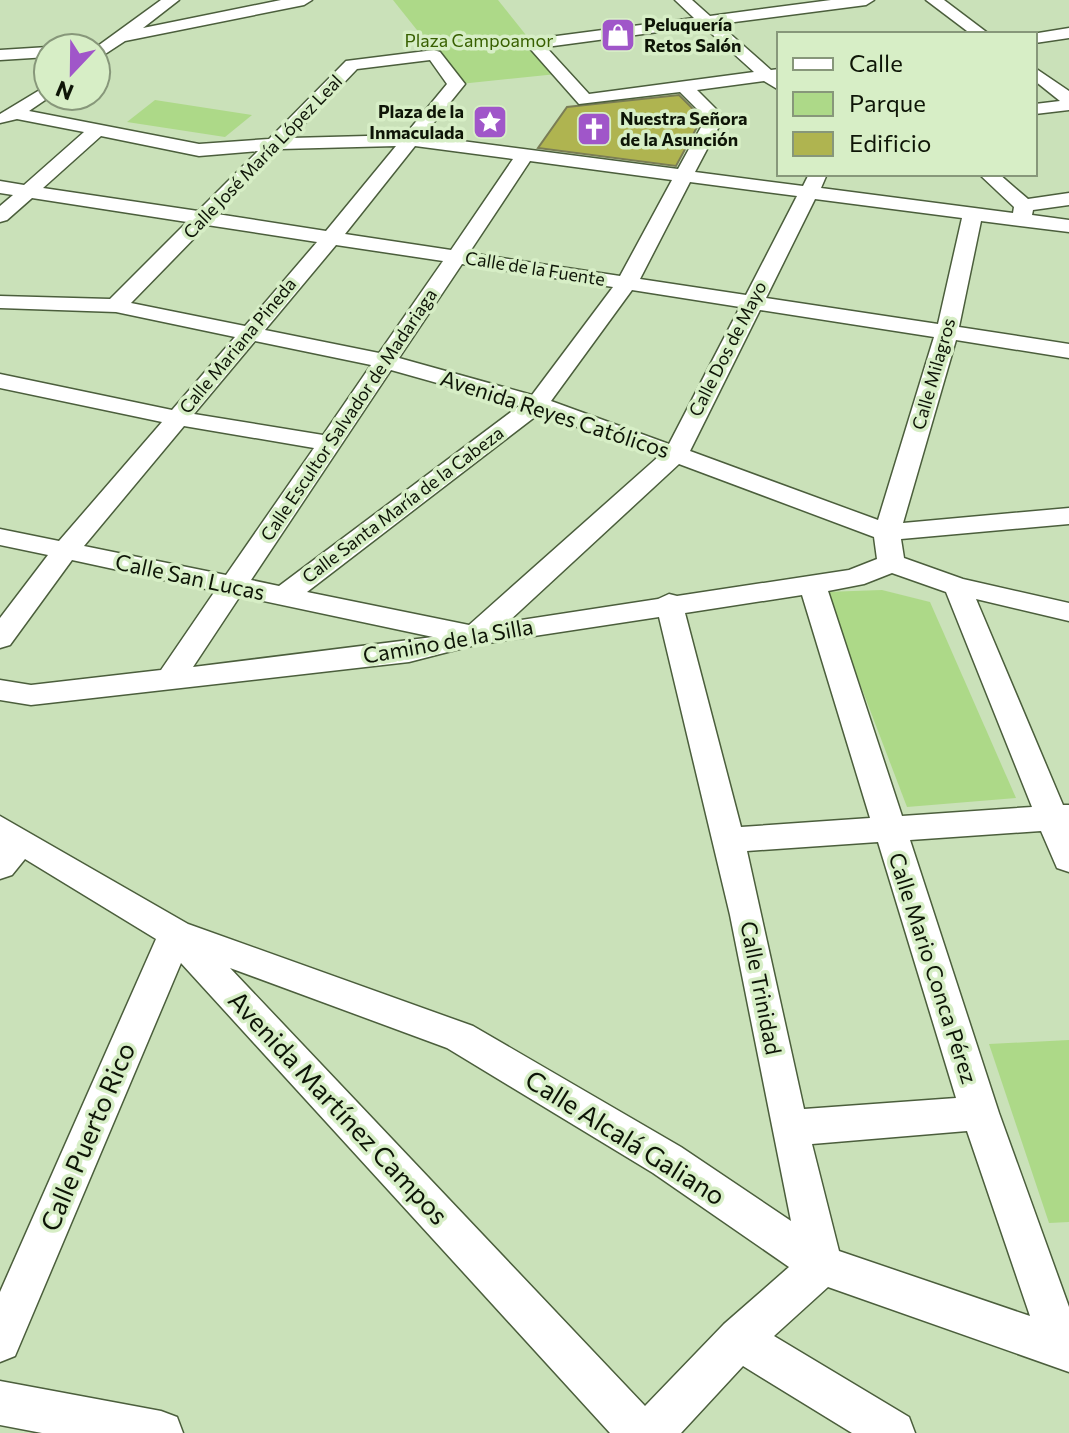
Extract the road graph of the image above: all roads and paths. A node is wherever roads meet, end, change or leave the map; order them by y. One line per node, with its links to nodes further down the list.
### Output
1 (171, 0): 9 (street)
2 (304, 0): 9 (street)
3 (683, 0): 6 (street)
4 (866, 0): 6 (street)
5 (934, 0): 7 (street)
6 (709, 22): 16 (street); 17 (street)
7 (978, 32)
8 (1069, 33): 10 (street)
9 (122, 37): 11 (street)
10 (1037, 38)
11 (112, 43)
12 (32, 53): 13 (street)
13 (0, 55)
14 (434, 55): 23 (street, Calle Mariana Pineda); 24 (street, Calle José María López Leal)
15 (1037, 75): 19 (street)
16 (775, 79): 17 (street)
17 (686, 89): 26 (street, Calle Santa María de la Cabeza)
18 (32, 99): 21 (street)
19 (1069, 102): 20 (street)
20 (1037, 109)
21 (5, 112): 22 (street)
22 (96, 131): 24 (street); 30 (street)
23 (409, 140): 24 (street); 25 (street); 37 (street, Calle Mariana Pineda)
24 (274, 144): 35 (street, Calle José María López Leal)
25 (526, 154): 26 (street); 38 (street, Calle Escultor Salvador de Madariaga)
26 (682, 175): 28 (street); 39 (street, Calle Santa María de la Cabeza)
27 (990, 176): 32 (street)
28 (815, 183): 33 (street); 41 (street, Calle Dos de Mayo)
29 (0, 187): 30 (street, Calle de la Fuente)
30 (31, 191): 34 (street); 35 (street, Calle de la Fuente)
31 (1069, 199): 32 (street)
32 (1023, 213): 33 (street); 36 (street)
33 (973, 214): 44 (street, Calle Milagros)
34 (0, 216)
35 (204, 217): 37 (street, Calle de la Fuente); 42 (street, Calle José María López Leal)
36 (1069, 226)
37 (332, 237): 38 (street, Calle de la Fuente); 43 (street, Calle Mariana Pineda)
38 (457, 257): 39 (street, Calle de la Fuente); 46 (street, Calle Escultor Salvador de Madariaga)
39 (627, 283): 41 (street, Calle de la Fuente); 48 (street, Calle Santa María de la Cabeza)
40 (0, 302): 42 (street, Avenida Reyes Católicos)
41 (751, 302): 44 (street, Calle de la Fuente); 51 (street, Calle Dos de Mayo)
42 (116, 306): 43 (street, Avenida Reyes Católicos)
43 (250, 331): 46 (street, Avenida Reyes Católicos); 49 (street, Calle Mariana Pineda)
44 (947, 332): 45 (street, Calle de la Fuente); 53 (street, Calle Milagros)
45 (1069, 351)
46 (386, 361): 48 (street, Avenida Reyes Católicos); 50 (street, Calle Escultor Salvador de Madariaga)
47 (0, 381): 49 (street)
48 (537, 404): 51 (street, Avenida Reyes Católicos); 60 (street, Calle Santa María de la Cabeza)
49 (176, 418): 50 (street); 55 (street, Calle Mariana Pineda)
50 (329, 443): 59 (street, Calle Escultor Salvador de Madariaga)
51 (676, 454): 53 (street, Avenida Reyes Católicos); 63 (street, Calle Dos de Mayo)
52 (1069, 516): 53 (street)
53 (887, 532): 56 (street)
54 (0, 537): 55 (street, Calle San Lucas)
55 (65, 551): 59 (street, Calle San Lucas); 64 (street, Calle Mariana Pineda)
56 (891, 563): 57 (street, Camino de la Silla); 58 (street)
57 (812, 583): 61 (street, Camino de la Silla); 68 (street, Calle Mario Conca Pérez)
58 (957, 586): 62 (street); 67 (street)
59 (234, 587): 60 (street, Calle San Lucas); 65 (street, Calle Escultor Salvador de Madariaga)
60 (283, 597): 63 (street, Calle San Lucas)
61 (669, 603): 63 (street, Camino de la Silla); 69 (street, Calle Trinidad)
62 (1069, 612)
63 (475, 636): 65 (street, Camino de la Silla)
64 (0, 638)
65 (171, 677): 66 (street, Camino de la Silla)
66 (0, 690)
67 (1060, 818): 68 (street); 71 (street)
68 (888, 829): 69 (street); 73 (street, Calle Mario Conca Pérez)
69 (728, 840): 74 (street, Calle Trinidad)
70 (7, 845): 72 (street, Avenida Martínez Campos)
71 (1069, 859)
72 (176, 934): 75 (street, Calle Alcalá Galiano); 77 (street, Calle Puerto Rico); 81 (street, Avenida Martínez Campos)
73 (980, 1113): 74 (street); 78 (street, Calle Mario Conca Pérez)
74 (789, 1128): 75 (street, Calle Trinidad)
75 (822, 1265): 76 (street); 78 (street, Calle Alcalá Galiano)
76 (739, 1339): 82 (street); 83 (street)
77 (0, 1341)
78 (1066, 1350)
79 (0, 1403): 80 (street)
80 (161, 1433)
81 (640, 1433)
82 (650, 1433)
83 (893, 1433)

